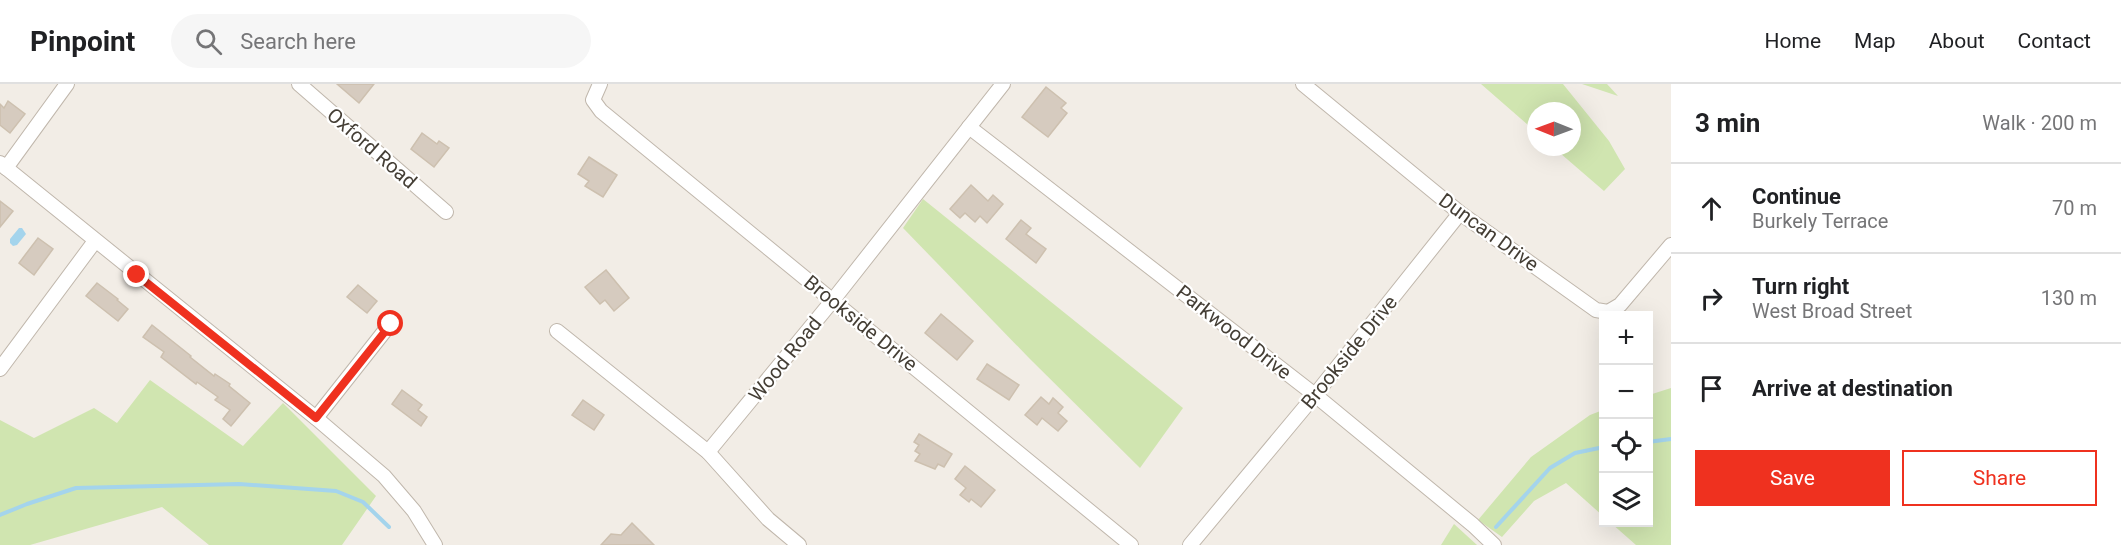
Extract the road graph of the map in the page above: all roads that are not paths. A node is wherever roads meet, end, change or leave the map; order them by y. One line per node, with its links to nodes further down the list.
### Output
1 (67, 84): 7 (street)
2 (299, 84): 8 (street, Oxford Road)
3 (600, 84): 12 (street, Brookside Drive)
4 (1003, 84): 6 (street, Wood Road)
5 (1303, 84): 9 (street, Duncan Drive)
6 (969, 127): 12 (street, Wood Road); 16 (street, Parkwood Drive)
7 (3, 165): 10 (street)
8 (446, 213)
9 (1460, 213): 11 (street, Duncan Drive); 16 (street, Brookside Drive)
10 (95, 241): 15 (street); 17 (street)
11 (1671, 245)
12 (833, 300): 18 (street, Wood Road); 21 (street, Brookside Drive)
13 (391, 324): 17 (street)
14 (557, 331): 18 (street)
15 (0, 369)
16 (1315, 395): 22 (street, Brookside Drive); 23 (street, Parkwood Drive)
17 (316, 418): 19 (street)
18 (708, 452): 20 (street)
19 (435, 545)
20 (799, 545)
21 (1131, 545)
22 (1190, 545)
23 (1494, 545)

